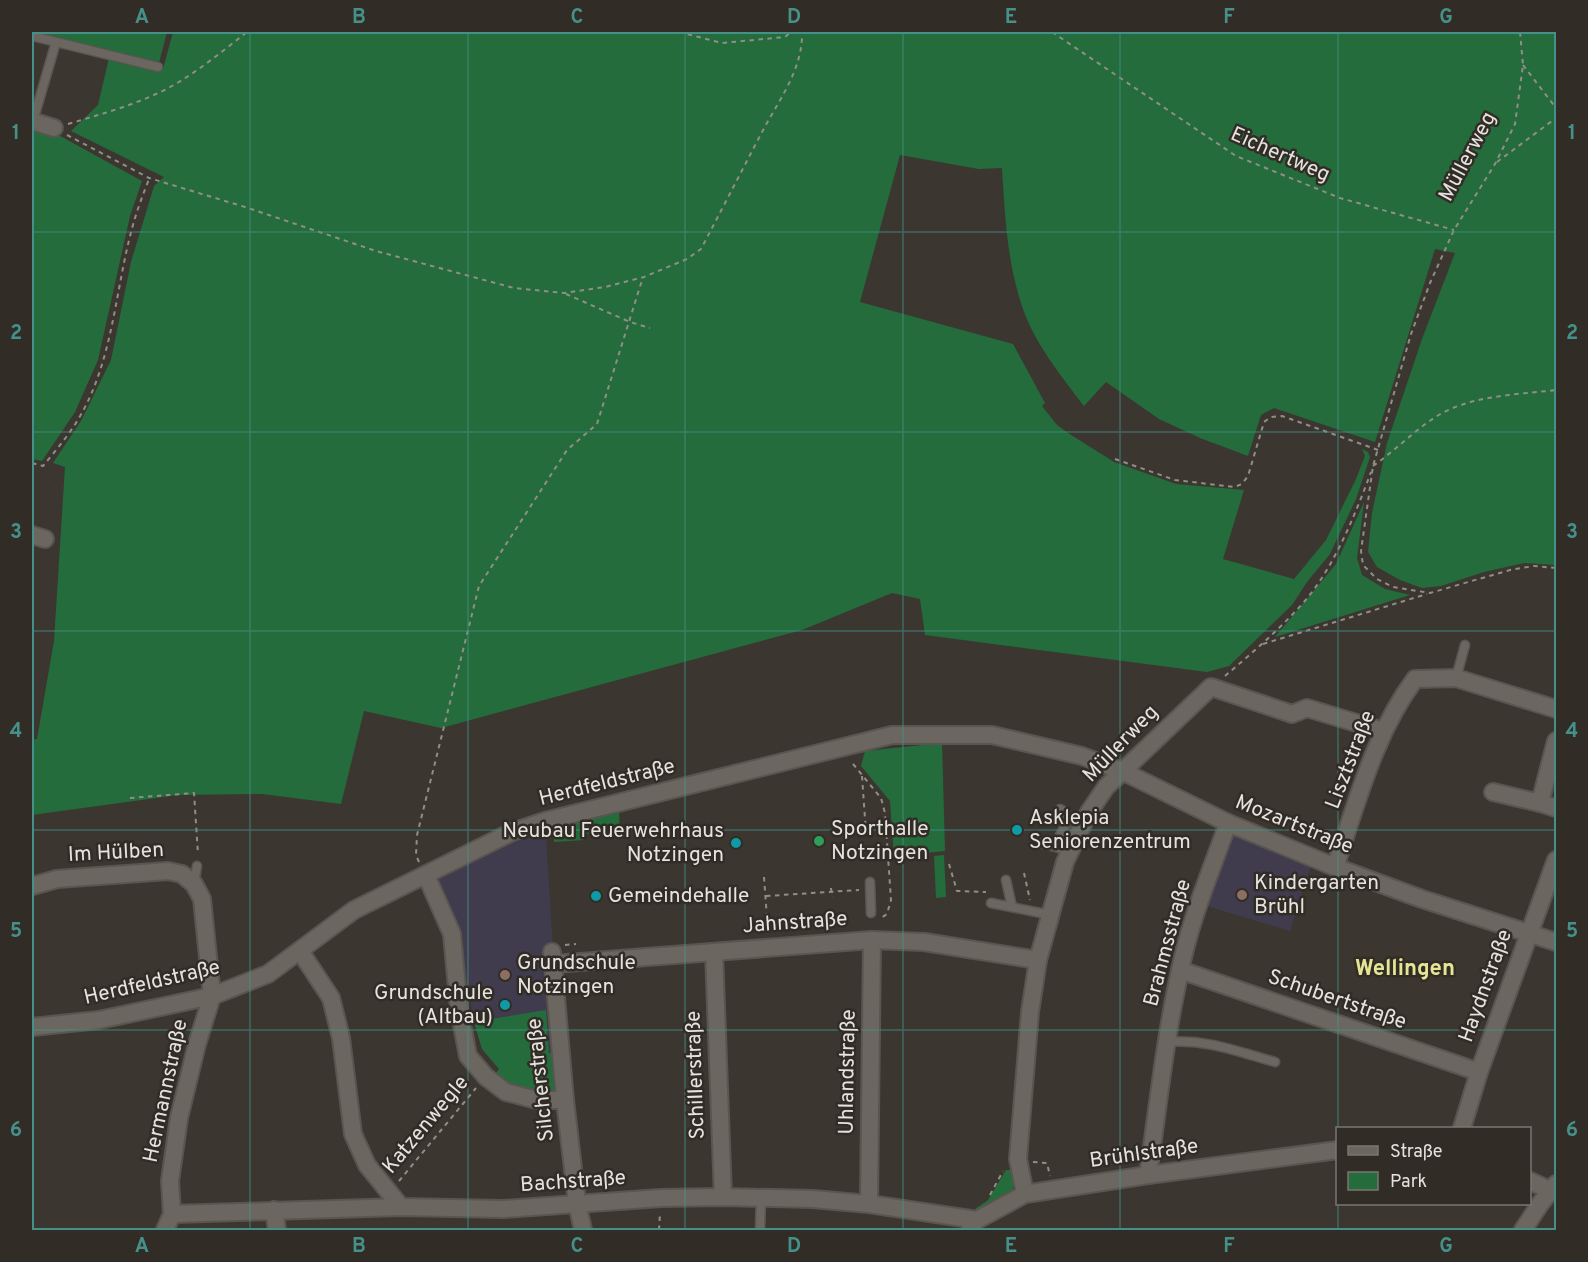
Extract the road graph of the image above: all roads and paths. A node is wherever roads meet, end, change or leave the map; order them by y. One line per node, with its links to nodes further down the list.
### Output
1 (247, 32): 14 (path)
2 (679, 32): 3 (path)
3 (791, 32)
4 (802, 32): 18 (path)
5 (1052, 32): 17 (path, Eichertweg)
6 (1520, 32): 9 (path, Müllerweg)
7 (32, 36): 8 (lane)
8 (56, 42): 10 (lane); 13 (lane)
9 (1523, 65): 11 (path); 15 (path, Müllerweg)
10 (158, 67)
11 (1557, 108)
12 (1557, 118): 15 (path)
13 (32, 121): 14 (street)
14 (54, 128): 16 (path)
15 (1495, 164): 17 (path, Müllerweg)
16 (149, 178): 19 (path); 25 (path)
17 (1454, 230): 23 (path, Müllerweg)
18 (644, 277): 19 (path); 20 (path)
19 (564, 293): 20 (path)
20 (630, 322): 21 (path); 53 (path)
21 (650, 328)
22 (1557, 390): 26 (path)
23 (1378, 450): 24 (path); 26 (path, Müllerweg)
24 (1115, 459)
25 (32, 463)
26 (1372, 466): 28 (path); 29 (path)
27 (1557, 568): 28 (path)
28 (1430, 593): 29 (path)
29 (1262, 644): 32 (path)
30 (1465, 645): 31 (lane)
31 (1456, 678): 33 (street, Lisztstraße); 34 (street, Lisztstraße)
32 (1211, 687): 34 (street); 37 (street, Müllerweg)
33 (1557, 709)
34 (1383, 731): 51 (street, Lisztstraße)
35 (1557, 741): 41 (street)
36 (853, 764): 38 (path)
37 (1122, 771): 44 (street, Mozartstraße); 47 (street, Müllerweg); 53 (street, Herdfeldstraße)
38 (862, 776): 45 (path); 68 (path)
39 (1493, 792): 41 (street)
40 (130, 798): 50 (path)
41 (1540, 803): 43 (street)
42 (1060, 808): 47 (lane)
43 (1557, 808)
44 (1228, 823): 51 (street, Mozartstraße); 78 (street, Brahmsstraße)
45 (866, 833)
46 (1040, 843): 47 (lane)
47 (1062, 848): 67 (street, Müllerweg)
48 (1557, 860): 69 (street, Haydnstraße)
49 (949, 864): 61 (path)
50 (196, 866): 56 (lane)
51 (1335, 867): 69 (street, Mozartstraße)
52 (1024, 873): 65 (path)
53 (426, 875): 74 (street, Herdfeldstraße); 84 (street)
54 (764, 878): 60 (path)
55 (1005, 880): 61 (lane)
56 (194, 884): 57 (street, Im Hülben); 79 (street)
57 (32, 886)
58 (871, 886): 59 (path); 66 (lane)
59 (831, 890): 60 (path); 62 (path)
60 (766, 896): 73 (path)
61 (1009, 896): 64 (lane)
62 (831, 897)
63 (991, 903): 64 (lane)
64 (1012, 908): 65 (lane)
65 (1033, 912): 67 (lane)
66 (871, 913)
67 (1051, 915): 77 (street, Müllerweg)
68 (879, 920)
69 (1529, 933): 71 (street, Mozartstraße); 83 (street, Haydnstraße)
70 (872, 940): 73 (street, Jahnstraße); 77 (street, Jahnstraße); 99 (street, Uhlandstraße)
71 (1557, 942)
72 (576, 944): 76 (path)
73 (769, 948): 75 (street, Jahnstraße)
74 (300, 951): 79 (street, Herdfeldstraße); 93 (street)
75 (714, 952): 76 (street, Jahnstraße); 95 (street, Schillerstraße)
76 (557, 954): 85 (street, Silcherstraße)
77 (1038, 960): 88 (street, Müllerweg)
78 (1180, 970): 81 (street, Brahmsstraße); 83 (street, Schubertstraße)
79 (212, 996): 80 (street, Herdfeldstraße); 102 (street, Hermannstraße)
80 (32, 1027)
81 (1167, 1042): 82 (lane); 89 (street, Brahmsstraße)
82 (1275, 1062)
83 (1479, 1072): 86 (street, Haydnstraße)
84 (486, 1077): 85 (street); 93 (path, Katzenwegle)
85 (565, 1100): 98 (street, Silcherstraße)
86 (1462, 1127)
87 (1336, 1150): 89 (street, Brühlstraße)
88 (1012, 1164): 92 (path); 94 (street, Müllerweg); 97 (path)
89 (1148, 1175): 92 (street, Brühlstraße)
90 (1531, 1181): 91 (street)
91 (1555, 1189): 108 (street)
92 (1053, 1190): 94 (street, Brühlstraße)
93 (389, 1193): 100 (street)
94 (1025, 1194): 103 (street, Brühlstraße)
95 (723, 1197): 96 (street, Bachstraße); 98 (street, Bachstraße)
96 (761, 1198): 99 (street, Bachstraße); 107 (lane)
97 (984, 1200)
98 (577, 1203): 100 (street, Bachstraße); 106 (street, Silcherstraße)
99 (869, 1204): 103 (street, Bachstraße)
100 (401, 1208): 101 (street, Bachstraße)
101 (274, 1210): 102 (street, Bachstraße); 105 (street)
102 (172, 1214): 104 (street, Hermannstraße)
103 (972, 1225)
104 (165, 1230)
105 (277, 1230)
106 (583, 1230)
107 (760, 1230)
108 (1523, 1230)

